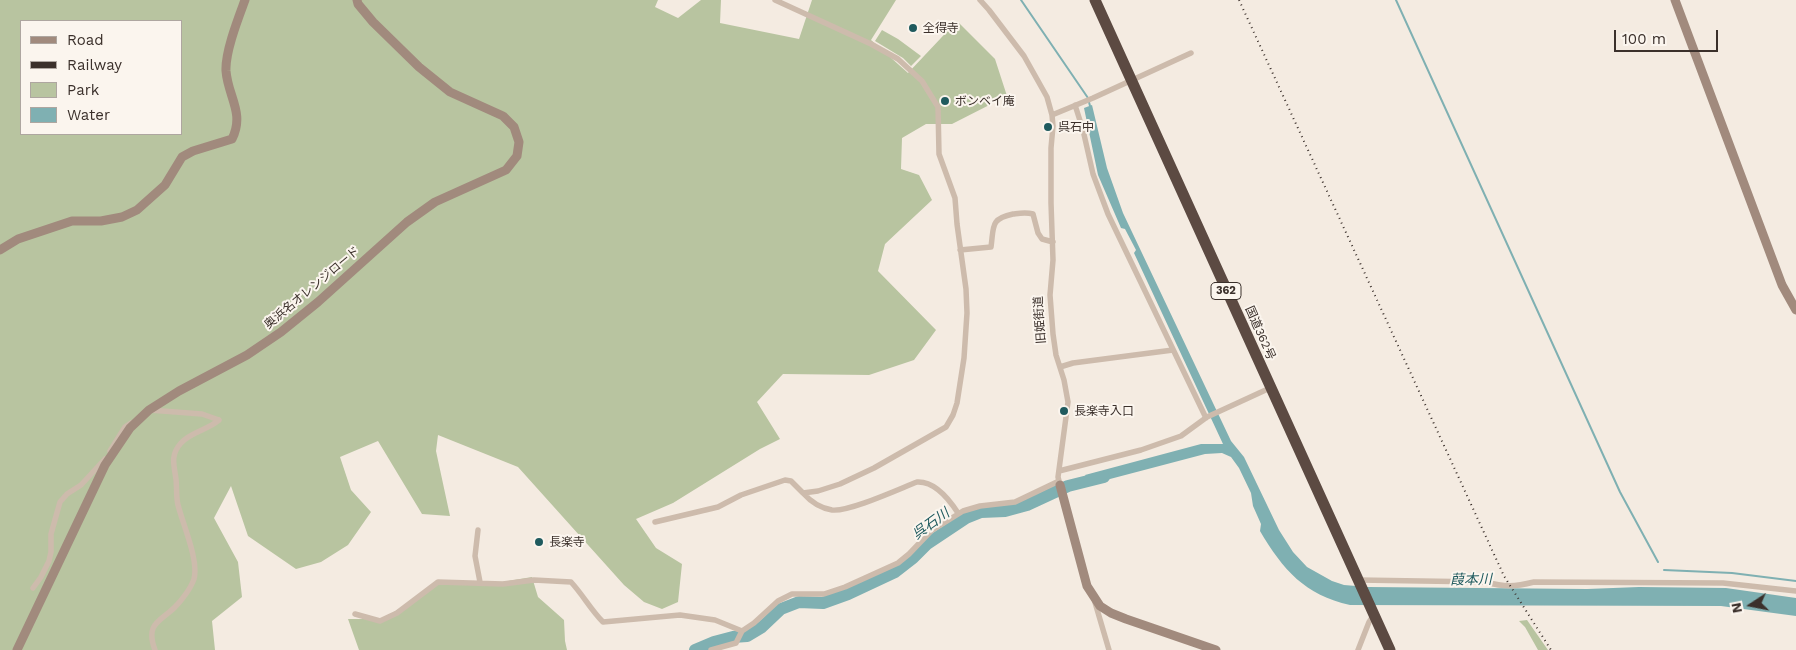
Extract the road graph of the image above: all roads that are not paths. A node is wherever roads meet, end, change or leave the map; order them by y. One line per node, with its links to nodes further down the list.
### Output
1 (245, 0): 12 (street)
2 (357, 0): 18 (street, 奥浜名オレンジロード)
3 (775, 0): 13 (street)
4 (980, 0): 10 (street, 旧姫街道)
5 (1095, 0): 8 (highway, 国道362号 / 362)
6 (1674, 0): 14 (street)
7 (1191, 53): 8 (street)
8 (1131, 80): 9 (street); 17 (highway, 国道362号 / 362)
9 (1077, 105): 10 (street); 15 (street)
10 (1052, 114): 11 (street, 旧姫街道)
11 (1053, 242): 13 (street); 16 (street, 旧姫街道)
12 (0, 250)
13 (960, 250): 22 (street)
14 (1796, 310)
15 (1173, 350): 16 (street); 19 (street)
16 (1060, 367): 20 (street, 旧姫街道)
17 (1270, 388): 19 (street); 26 (highway, 国道362号 / 362)
18 (149, 410): 28 (street); 34 (street, 奥浜名オレンジロード); 35 (street)
19 (1206, 417): 20 (street)
20 (1059, 471): 21 (street, 旧姫街道)
21 (1060, 483): 23 (street); 30 (street, 旧姫街道)
22 (803, 493): 23 (street); 24 (street)
23 (958, 514): 33 (street)
24 (655, 522)
25 (478, 530): 27 (street)
26 (1358, 581): 29 (street); 31 (highway, 国道362号 / 362)
27 (480, 582): 32 (street); 33 (street)
28 (33, 588)
29 (1796, 591)
30 (1093, 597): 37 (street, 旧姫街道); 38 (street)
31 (1372, 613): 39 (street); 40 (highway, 国道362号 / 362)
32 (355, 614)
33 (742, 632): 36 (street)
34 (17, 650)
35 (155, 650)
36 (711, 650)
37 (1108, 650)
38 (1216, 650)
39 (1358, 650)
40 (1390, 650)

